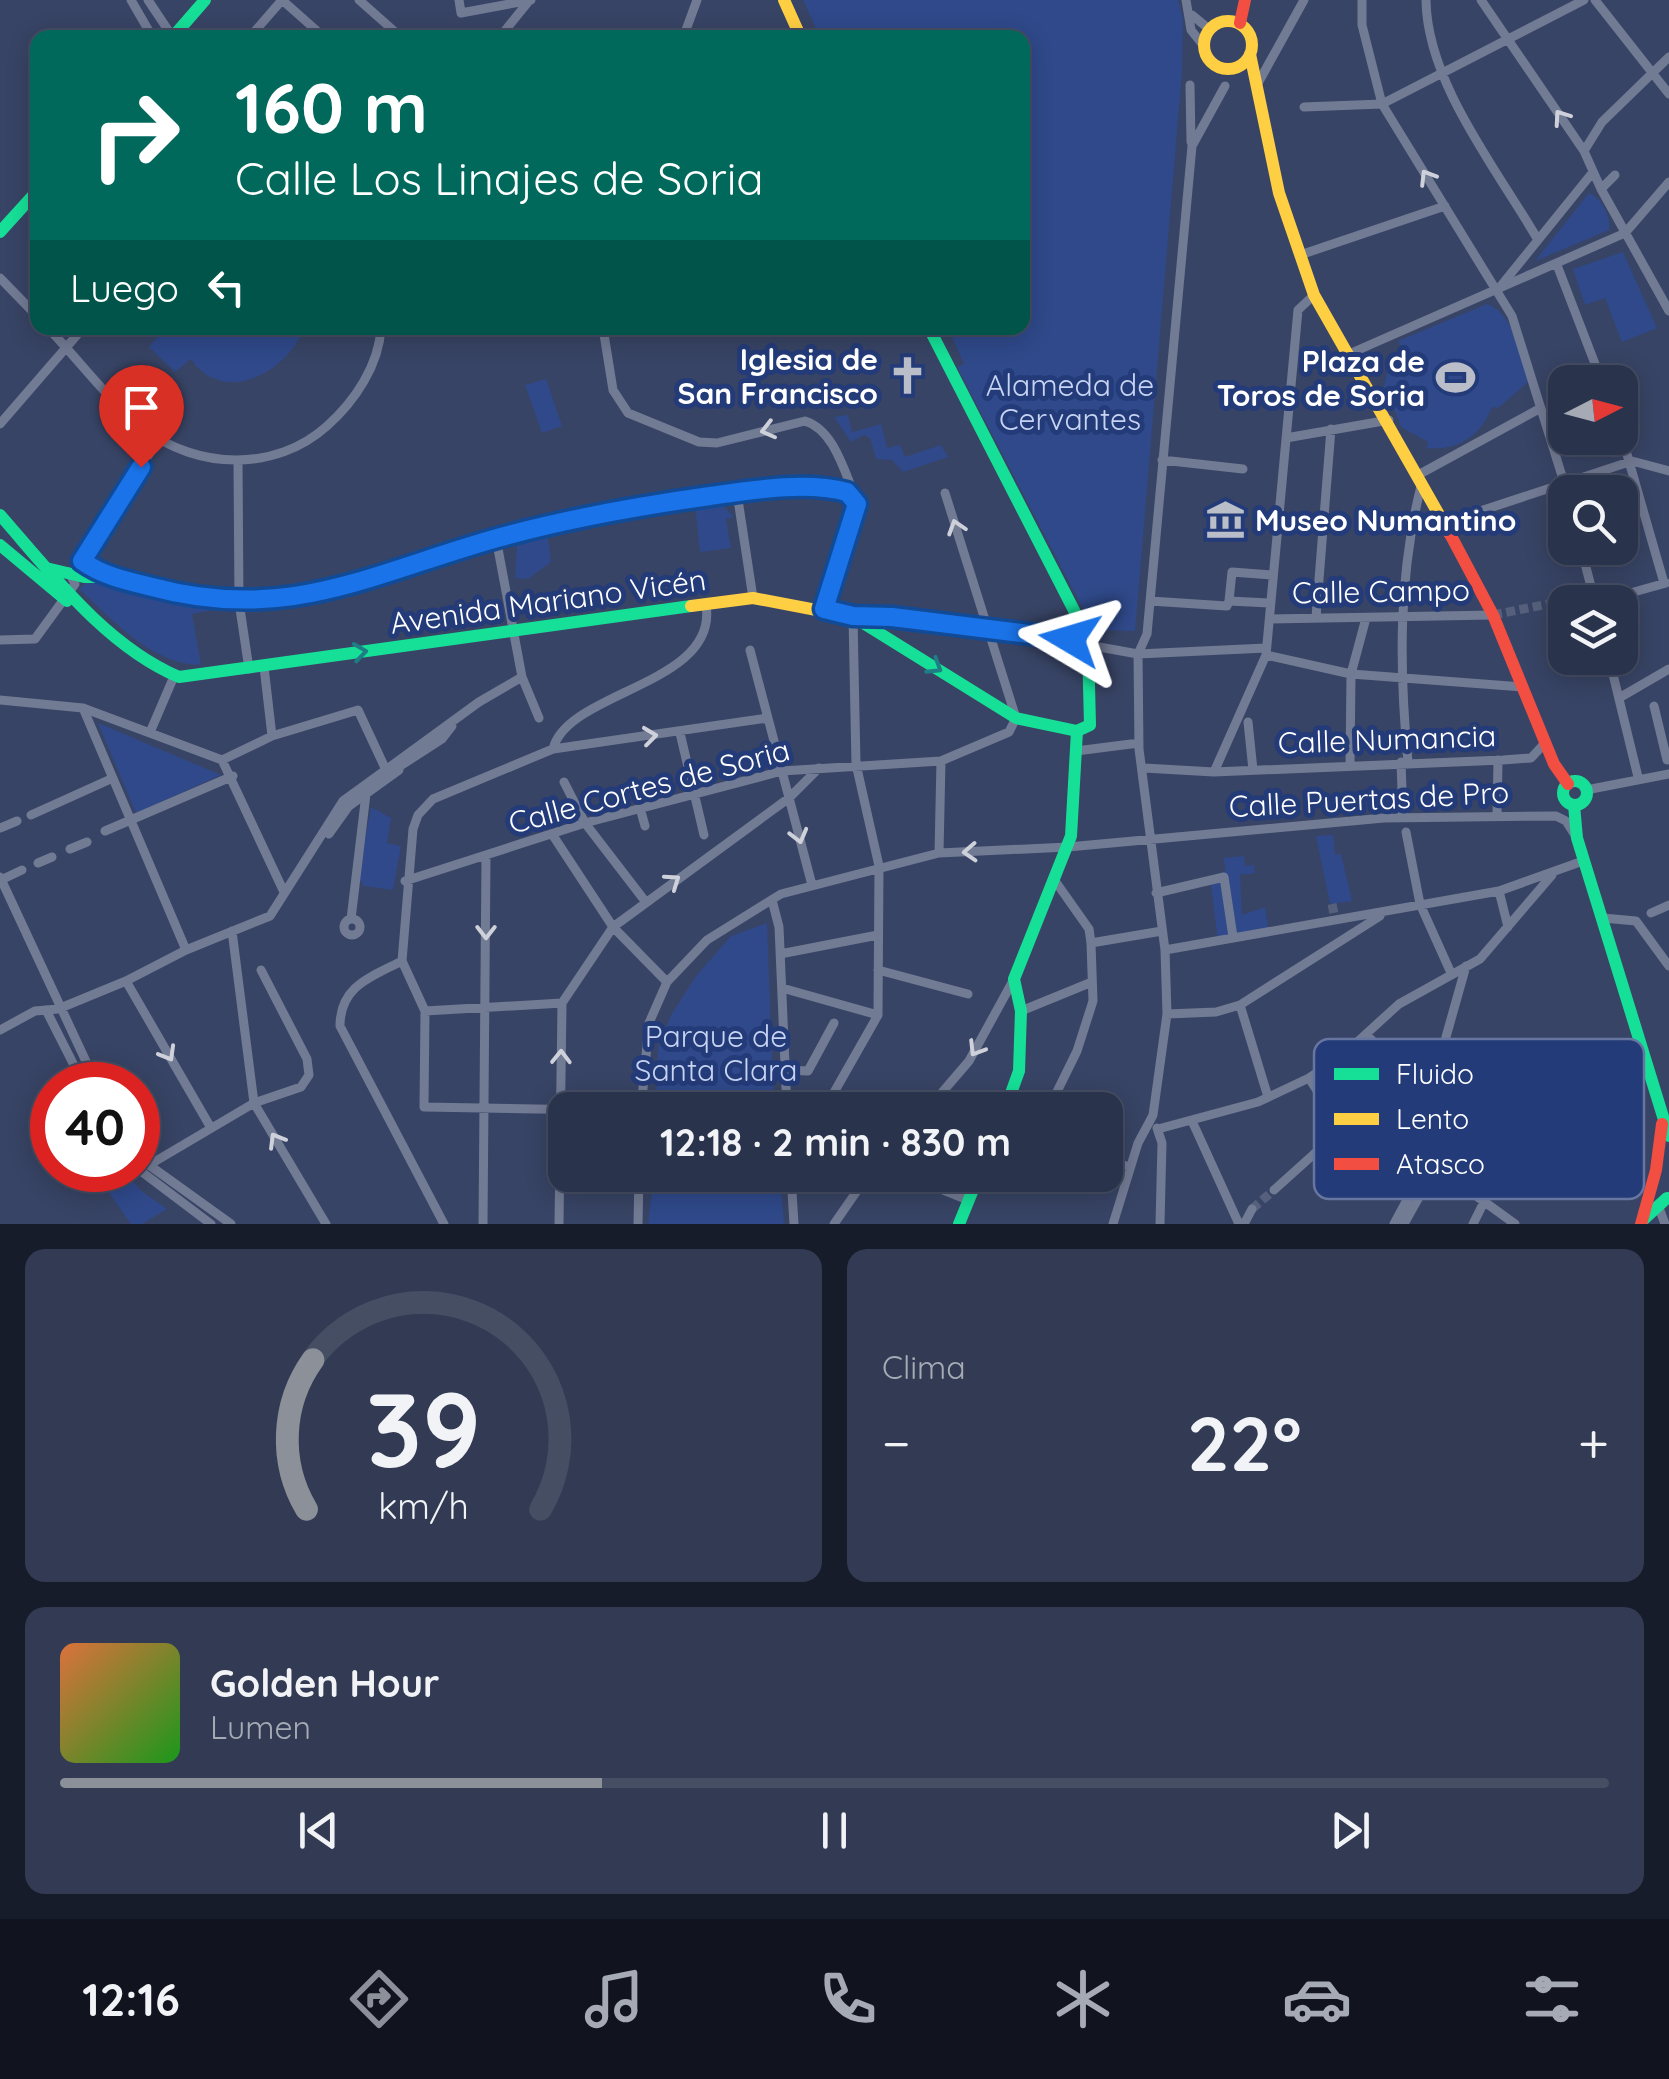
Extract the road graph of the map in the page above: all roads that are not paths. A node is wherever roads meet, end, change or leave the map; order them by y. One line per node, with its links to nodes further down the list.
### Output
1 (131, 0): 22 (street)
2 (148, 0): 23 (street)
3 (194, 0): 24 (street)
4 (205, 0): 25 (street)
5 (282, 0): 26 (street); 27 (street)
6 (359, 0): 28 (street)
7 (459, 0): 8 (street)
8 (531, 0): 29 (street)
9 (697, 0): 30 (street)
10 (784, 0): 31 (street)
11 (1186, 0): 19 (street)
12 (1245, 0): 20 (street)
13 (1304, 0): 40 (street)
14 (1362, 0): 43 (street)
15 (1426, 0): 38 (street)
16 (1481, 0): 32 (street)
17 (1584, 0): 32 (street)
18 (1594, 0): 37 (street)
19 (1191, 14): 21 (street); 33 (street)
20 (1240, 23): 21 (street); 34 (street)
21 (1209, 29): 33 (street)
22 (149, 30)
23 (164, 30)
24 (171, 30)
25 (172, 30)
26 (255, 30)
27 (316, 30)
28 (393, 30)
29 (505, 30)
30 (685, 30)
31 (797, 30)
32 (1509, 42): 38 (street); 46 (street, one-way to 32)
33 (1203, 45): 36 (street)
34 (1250, 54): 36 (street); 40 (street)
35 (1669, 57): 37 (street)
36 (1235, 68): 40 (street)
37 (1653, 74): 42 (street); 46 (street)
38 (1441, 75): 43 (street); 57 (street)
39 (1190, 85): 45 (street)
40 (1255, 85): 58 (street)
41 (1225, 86): 45 (street)
42 (1669, 94)
43 (1382, 104): 44 (street); 53 (street, one-way to 43)
44 (1304, 107)
45 (1192, 146): 82 (street)
46 (1584, 150): 47 (street)
47 (1593, 172): 51 (street); 57 (street)
48 (1615, 175): 51 (street)
49 (1669, 182): 56 (street)
50 (30, 188): 54 (street)
51 (1601, 189): 56 (street)
52 (30, 199): 55 (street)
53 (1445, 206): 58 (street); 63 (street)
54 (0, 220)
55 (0, 232)
56 (1626, 233): 60 (street); 66 (street)
57 (1538, 240): 59 (street)
58 (1300, 255): 64 (street)
59 (1525, 256): 61 (street); 63 (street)
60 (1557, 265): 61 (street); 74 (street)
61 (1536, 274): 63 (street)
62 (0, 278): 65 (street)
63 (1498, 289): 73 (street); 75 (street)
64 (1314, 295): 73 (street); 79 (street)
65 (30, 309)
66 (1669, 311)
67 (55, 335): 72 (street)
68 (77, 335): 72 (street)
69 (381, 335): 83 (street)
70 (604, 335): 93 (street, one-way to 70)
71 (933, 335): 120 (street)
72 (66, 347): 77 (street); 80 (street)
73 (1350, 354): 76 (street)
74 (1595, 365)
75 (1540, 409): 87 (street); 89 (street)
76 (1389, 420): 78 (street); 89 (street)
77 (0, 424)
78 (1332, 430): 79 (street); 116 (street)
79 (1286, 438): 101 (street)
80 (159, 439): 83 (street); 102 (street)
81 (1630, 455): 84 (street)
82 (1162, 460): 85 (street); 107 (street)
83 (238, 461): 108 (street)
84 (1632, 461): 86 (street); 88 (street); 103 (street)
85 (1243, 469)
86 (1669, 471)
87 (1562, 475)
88 (1598, 475)
89 (1420, 478): 95 (street); 96 (street)
90 (737, 492): 93 (street); 97 (street); 106 (street)
91 (1548, 492): 95 (street)
92 (945, 493): 121 (street, one-way to 92)
93 (854, 496): 112 (street)
94 (0, 515): 99 (street)
95 (1441, 518): 96 (street); 113 (street)
96 (1412, 523): 118 (street)
97 (496, 538): 108 (street); 122 (street)
98 (0, 545): 105 (street)
99 (46, 568): 100 (street); 105 (street)
100 (68, 570): 102 (street); 105 (street)
101 (1272, 575): 109 (street); 110 (street)
102 (108, 576): 108 (street)
103 (1666, 582): 104 (street)
104 (1638, 590)
105 (68, 596): 114 (street); 124 (street)
106 (753, 598): 111 (street, Avenida Mariano Vicén); 112 (street, Avenida Mariano Vicén)
107 (1150, 601): 109 (street); 128 (street)
108 (239, 602): 129 (street)
109 (1228, 602): 110 (street)
110 (1269, 603): 119 (street)
111 (706, 604): 122 (street, Avenida Mariano Vicén); 152 (street)
112 (824, 609): 115 (street, Avenida Mariano Vicén)
113 (1493, 614): 118 (street, Calle Campo); 136 (street)
114 (90, 615): 129 (street, Avenida Mariano Vicén); 135 (street)
115 (853, 616): 121 (street); 144 (street, one-way to 144); 159 (street)
116 (1316, 617): 117 (street, Calle Campo); 119 (street, Calle Campo)
117 (1366, 618): 118 (street, Calle Campo); 131 (street)
118 (1402, 618): 134 (street)
119 (1270, 619): 127 (street)
120 (1081, 624): 123 (street); 125 (street)
121 (988, 628): 123 (street); 144 (street)
122 (512, 631): 129 (street, Avenida Mariano Vicén, one-way to 122); 133 (street)
123 (1070, 639): 125 (street)
124 (0, 640)
125 (1088, 645): 128 (street); 148 (street)
126 (750, 650): 143 (street)
127 (1266, 652): 128 (street); 131 (street); 167 (street)
128 (1142, 654): 151 (street)
129 (256, 668): 135 (street, Avenida Mariano Vicén); 149 (street)
130 (1669, 670): 137 (street)
131 (1351, 674): 134 (street); 160 (street)
132 (1613, 675): 137 (street)
133 (522, 677): 141 (street); 142 (street)
134 (1400, 678): 136 (street); 158 (street)
135 (172, 682): 146 (street)
136 (1522, 687): 150 (street)
137 (1619, 698): 171 (street)
138 (0, 700): 140 (street)
139 (1654, 706): 157 (street)
140 (82, 708): 146 (street); 172 (street)
141 (460, 716): 163 (street); 164 (street)
142 (539, 718)
143 (768, 718): 147 (street); 166 (street)
144 (1016, 718): 148 (street); 155 (street, Calle Cortes de Soria)
145 (1248, 722): 165 (street)
146 (151, 730): 154 (street)
147 (680, 732): 152 (street, one-way to 147); 178 (street)
148 (1077, 732): 153 (street)
149 (272, 736): 154 (street); 163 (street)
150 (1545, 742): 156 (street, Calle Numancia); 175 (street)
151 (1140, 746): 153 (street); 162 (street)
152 (553, 749): 210 (street)
153 (1076, 751): 197 (street)
154 (222, 760): 169 (street)
155 (941, 760): 159 (street, Calle Cortes de Soria); 200 (street)
156 (1495, 760): 158 (street, Calle Numancia); 183 (street)
157 (1667, 760)
158 (1405, 762): 160 (street, Calle Numancia); 184 (street)
159 (856, 764): 161 (street, Calle Cortes de Soria); 205 (street)
160 (1350, 764): 165 (street, Calle Numancia)
161 (820, 768): 166 (street, Calle Cortes de Soria); 179 (street)
162 (1144, 768): 167 (street, Calle Numancia); 194 (street)
163 (386, 770): 164 (street); 199 (street)
164 (399, 770): 177 (street)
165 (1253, 770): 167 (street, Calle Numancia)
166 (782, 772): 178 (street, Calle Cortes de Soria); 179 (street)
167 (1218, 772)
168 (1669, 774): 170 (street)
169 (233, 776): 185 (street); 213 (street)
170 (1656, 776): 171 (street); 174 (street)
171 (1638, 777): 176 (street)
172 (112, 778): 182 (street); 185 (street)
173 (564, 782): 187 (street)
174 (1669, 783)
175 (1568, 784): 176 (street); 180 (street)
176 (1586, 790): 180 (street)
177 (366, 794): 199 (street); 222 (street)
178 (694, 795): 181 (street, Calle Cortes de Soria); 193 (street)
179 (789, 798): 211 (street, one-way to 211); 216 (street, one-way to 179)
180 (1574, 805): 195 (street)
181 (640, 808): 187 (street, Calle Cortes de Soria); 188 (street)
182 (31, 816)
183 (1497, 816): 184 (street, Calle Puertas de Pro); 195 (street, Calle Puertas de Pro)
184 (1402, 818): 194 (street, Calle Puertas de Pro)
185 (130, 820): 190 (street); 230 (street)
186 (17, 821): 189 (street)
187 (585, 824): 192 (street, Calle Cortes de Soria); 216 (street)
188 (645, 826)
189 (0, 828)
190 (105, 830)
191 (1406, 832): 217 (street)
192 (552, 834): 202 (street, Calle Cortes de Soria); 223 (street)
193 (704, 836)
194 (1152, 837): 197 (street, Calle Puertas de Pro); 214 (street)
195 (1576, 838): 203 (street)
196 (86, 842): 198 (street)
197 (1069, 842): 200 (street, Calle Puertas de Pro, one-way to 200); 209 (street)
198 (70, 849)
199 (312, 849): 213 (street)
200 (940, 853): 205 (street, Calle Puertas de Pro)
201 (52, 857): 204 (street)
202 (486, 857): 210 (street, Calle Cortes de Soria); 247 (street, one-way to 247)
203 (1583, 860): 207 (street); 221 (street)
204 (38, 864)
205 (879, 866): 211 (street, Calle Puertas de Pro); 227 (street)
206 (22, 870): 208 (street)
207 (1552, 875): 212 (street); 224 (street)
208 (1, 878): 248 (street)
209 (1053, 878): 229 (street); 239 (street)
210 (406, 880): 233 (street)
211 (812, 885): 215 (street, Calle Puertas de Pro)
212 (1499, 891): 217 (street); 224 (street)
213 (284, 892): 225 (street)
214 (1156, 893): 226 (street); 228 (street)
215 (772, 900): 232 (street); 241 (street, Calle Puertas de Pro)
216 (645, 901): 223 (street)
217 (1420, 904): 219 (street); 238 (street)
218 (1669, 905): 220 (street)
219 (1386, 912): 228 (street); 246 (street)
220 (1651, 914)
221 (1602, 918): 235 (street); 260 (street)
222 (351, 919)
223 (613, 927): 241 (street); 245 (street)
224 (1508, 927): 234 (street)
225 (232, 931): 230 (street); 276 (street)
226 (1162, 931): 229 (street); 231 (street)
227 (878, 935): 232 (street); 237 (street)
228 (1233, 936): 231 (street)
229 (1091, 943): 242 (street)
230 (186, 950): 240 (street)
231 (1166, 950): 252 (street)
232 (780, 954): 243 (street)
233 (402, 960): 250 (street); 309 (street)
234 (1466, 966): 238 (street); 259 (street)
235 (1669, 966)
236 (260, 970): 276 (street)
237 (878, 970): 244 (street); 253 (street)
238 (1452, 973): 256 (street)
239 (1014, 979): 251 (street); 272 (street, one-way to 272)
240 (126, 981): 248 (street); 282 (street, one-way to 282)
241 (667, 982): 269 (street)
242 (1092, 982): 251 (street); 274 (street)
243 (782, 988): 253 (street); 264 (street)
244 (968, 994)
245 (562, 1003): 247 (street); 268 (street, one-way to 245)
246 (1240, 1005): 252 (street); 275 (street)
247 (485, 1008): 250 (street); 277 (street)
248 (58, 1009): 249 (street); 263 (street)
249 (46, 1010): 255 (street); 262 (street)
250 (424, 1011): 277 (street)
251 (1022, 1012): 273 (street)
252 (1168, 1014): 280 (street)
253 (878, 1015): 271 (street)
254 (834, 1023): 264 (street)
255 (0, 1030)
256 (1368, 1035): 257 (street); 258 (street)
257 (1363, 1039)
258 (1372, 1039)
259 (1446, 1039)
260 (1640, 1039)
261 (1644, 1052): 278 (street)
262 (72, 1062)
263 (84, 1062)
264 (784, 1070): 270 (street)
265 (1314, 1074): 266 (street)
266 (1309, 1078): 267 (street); 275 (street)
267 (1314, 1086)
268 (560, 1092)
269 (642, 1092)
270 (786, 1092)
271 (834, 1092)
272 (942, 1092)
273 (1011, 1092)
274 (1056, 1092)
275 (1268, 1097): 281 (street)
276 (254, 1103): 282 (street); 308 (street, one-way to 276)
277 (484, 1108): 279 (street); 310 (street)
278 (1662, 1109): 284 (street); 289 (street)
279 (548, 1110)
280 (1153, 1115): 283 (street); 288 (street)
281 (1197, 1120): 283 (street); 318 (street)
282 (210, 1128): 286 (street)
283 (1158, 1129): 317 (street)
284 (1669, 1136)
285 (1314, 1154): 292 (street)
286 (160, 1158)
287 (1123, 1165): 288 (street)
288 (1129, 1167): 316 (street)
289 (1659, 1172): 303 (street); 305 (street)
290 (160, 1174): 306 (street)
291 (160, 1186): 307 (street)
292 (1274, 1190)
293 (559, 1192): 311 (street)
294 (639, 1192): 312 (street)
295 (792, 1192): 313 (street)
296 (856, 1192): 314 (street)
297 (948, 1192): 301 (street)
298 (972, 1192): 301 (street)
299 (1408, 1199): 319 (street)
300 (1418, 1199): 320 (street)
301 (968, 1200): 315 (street)
302 (1485, 1200): 321 (street); 322 (street)
303 (1665, 1200): 305 (street); 323 (street)
304 (1252, 1209): 318 (street)
305 (1642, 1222)
306 (227, 1223)
307 (211, 1224)
308 (326, 1224)
309 (444, 1224)
310 (483, 1224)
311 (559, 1224)
312 (638, 1224)
313 (794, 1224)
314 (834, 1224)
315 (959, 1224)
316 (1113, 1224)
317 (1160, 1224)
318 (1242, 1224)
319 (1394, 1224)
320 (1404, 1224)
321 (1474, 1224)
322 (1514, 1224)
323 (1665, 1224)

